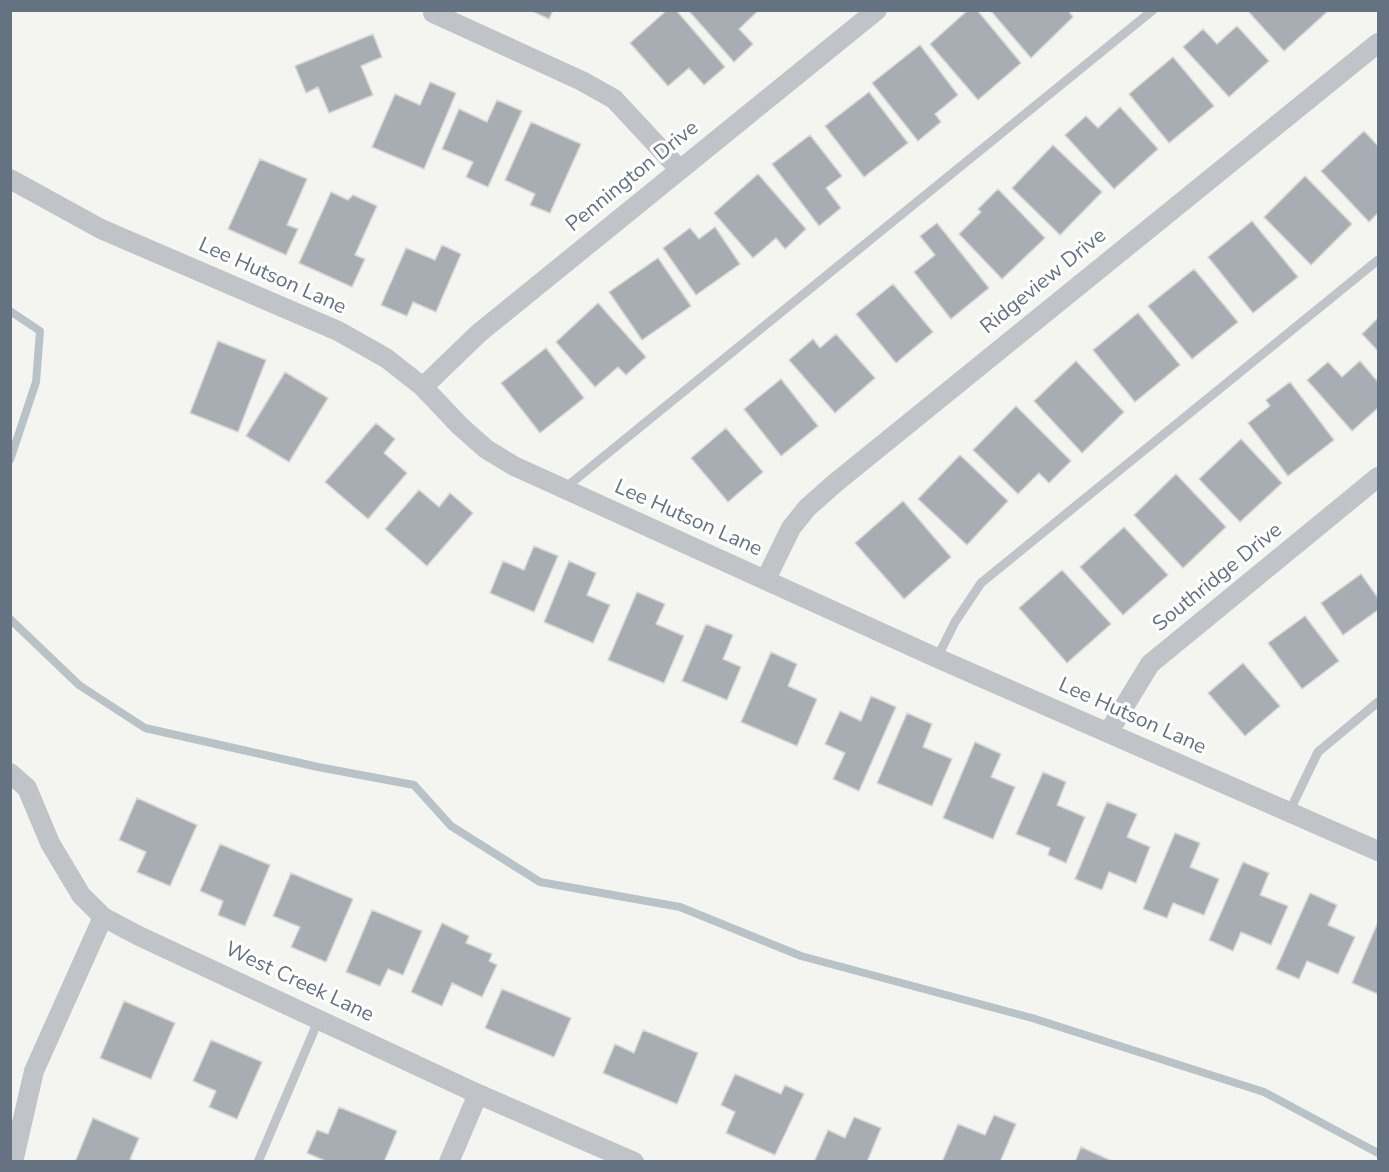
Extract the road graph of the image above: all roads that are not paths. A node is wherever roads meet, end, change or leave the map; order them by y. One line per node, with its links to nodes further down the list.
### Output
1 (434, 10): 5 (street)
2 (877, 10): 5 (street, Pennington Drive)
3 (1154, 10): 10 (lane)
4 (1378, 43): 11 (street, Ridgeview Drive)
5 (680, 170): 8 (street, Pennington Drive)
6 (10, 179): 8 (street, Lee Hutson Lane)
7 (1378, 260): 12 (lane)
8 (423, 387): 10 (street, Lee Hutson Lane)
9 (1378, 477): 14 (street, Southridge Drive)
10 (564, 490): 11 (street, Lee Hutson Lane)
11 (766, 579): 12 (street, Lee Hutson Lane)
12 (937, 658): 14 (street, Lee Hutson Lane)
13 (1378, 702): 16 (lane)
14 (1108, 733): 16 (street, Lee Hutson Lane)
15 (10, 773): 18 (street, West Creek Lane)
16 (1289, 812): 17 (street, Lee Hutson Lane)
17 (1378, 851)
18 (103, 916): 19 (street, West Creek Lane); 21 (street)
19 (319, 1019): 20 (street, West Creek Lane); 22 (lane)
20 (478, 1094): 23 (street); 24 (street, West Creek Lane)
21 (13, 1161)
22 (258, 1161)
23 (449, 1161)
24 (633, 1161)

